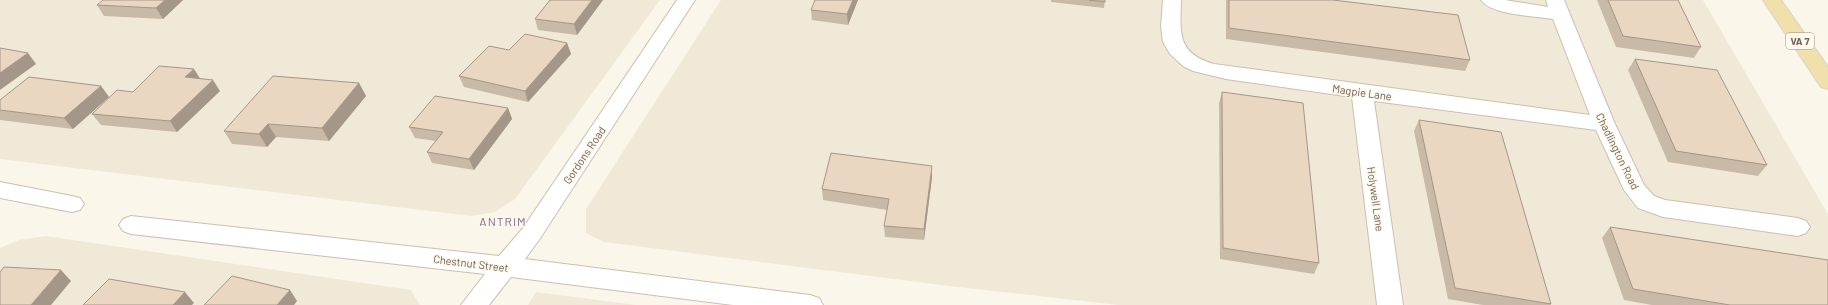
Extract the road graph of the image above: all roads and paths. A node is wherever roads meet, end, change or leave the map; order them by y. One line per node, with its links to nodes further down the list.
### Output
1 (686, 0): 13 (street, Gordons Road)
2 (1172, 0): 7 (street, Magpie Lane)
3 (1490, 0): 5 (street)
4 (1772, 0): 6 (main road, VA 7)
5 (1558, 7): 8 (street, Chadlington Road)
6 (1828, 82)
7 (1362, 92): 8 (street, Magpie Lane); 16 (street, Holywell Lane)
8 (1604, 124): 12 (street, Chadlington Road)
9 (0, 190): 10 (street)
10 (72, 204)
11 (132, 225): 13 (street, Chestnut Street)
12 (1798, 227)
13 (504, 267): 14 (street, Gordons Road); 15 (street, Chestnut Street)
14 (474, 305)
15 (810, 305)
16 (1390, 305)

